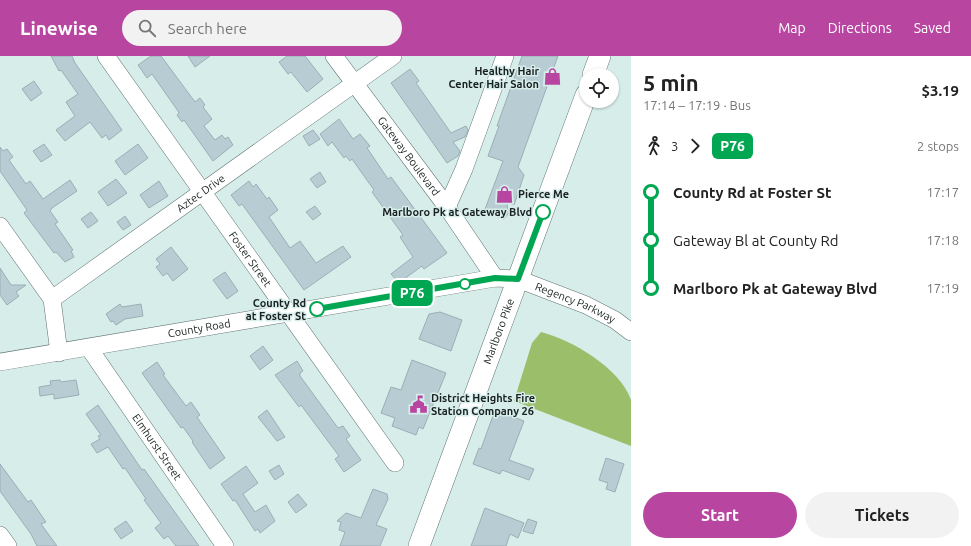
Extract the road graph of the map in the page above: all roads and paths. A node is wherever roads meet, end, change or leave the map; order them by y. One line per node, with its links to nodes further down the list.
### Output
1 (106, 56): 9 (street, Foster Street)
2 (334, 56): 7 (street, Gateway Boulevard)
3 (393, 56): 7 (street, Aztec Drive)
4 (505, 56): 10 (street)
5 (600, 56): 6 (main road)
6 (596, 68)
7 (354, 85): 9 (street, Aztec Drive); 10 (street, Gateway Boulevard)
8 (581, 108): 13 (main road, Marlboro Pike)
9 (201, 192): 14 (street, Aztec Drive); 15 (street, Foster Street)
10 (448, 207): 12 (street, Gateway Boulevard)
11 (0, 226): 14 (street)
12 (495, 278): 13 (street, County Road); 15 (street, County Road)
13 (518, 279): 16 (street, Regency Parkway); 24 (main road, Marlboro Pike)
14 (52, 299): 18 (street)
15 (288, 314): 17 (street, County Road); 20 (street, Foster Street)
16 (631, 332)
17 (89, 348): 18 (street, County Road); 23 (street, Elmhurst Street)
18 (59, 353): 19 (street, County Road)
19 (0, 362)
20 (394, 463)
21 (0, 535): 22 (street)
22 (8, 546)
23 (226, 546)
24 (419, 546)

